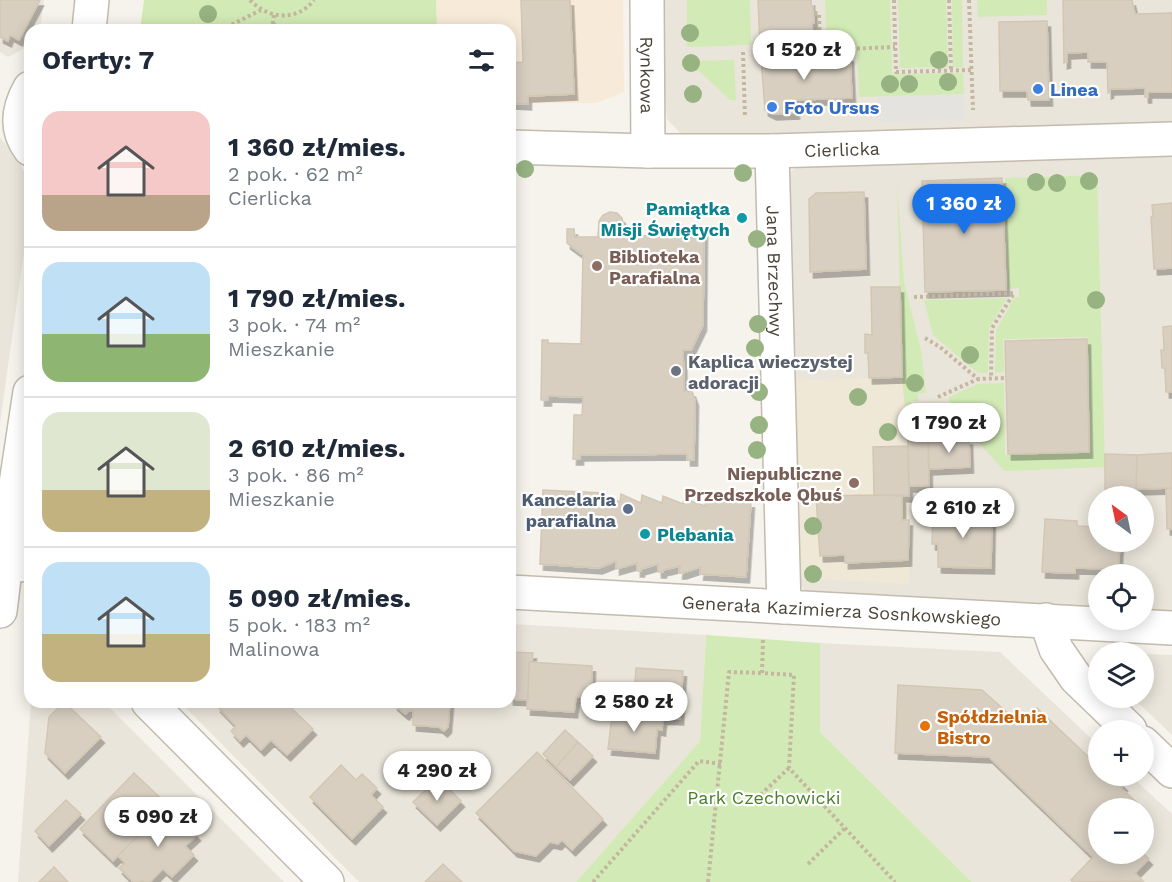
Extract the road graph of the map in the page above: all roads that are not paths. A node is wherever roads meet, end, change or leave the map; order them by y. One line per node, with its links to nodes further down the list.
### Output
1 (92, 0): 3 (street)
2 (647, 0): 8 (street, Rynkowa)
3 (90, 24)
4 (17, 100): 5 (street)
5 (24, 138)
6 (1172, 139): 9 (street, Cierlicka)
7 (516, 147): 8 (street, Cierlicka)
8 (648, 151): 9 (street, Cierlicka)
9 (772, 151): 13 (street, Jana Brzechwy)
10 (24, 479): 11 (street)
11 (18, 566): 14 (street)
12 (516, 592): 13 (street, Generała Kazimierza Sosnkowskiego)
13 (784, 607): 15 (street, Generała Kazimierza Sosnkowskiego)
14 (0, 611)
15 (1046, 620): 16 (street, Generała Kazimierza Sosnkowskiego); 18 (street)
16 (1172, 628)
17 (154, 708): 21 (street)
18 (1120, 720)
19 (1154, 754): 20 (street)
20 (1172, 771)
21 (327, 882)

